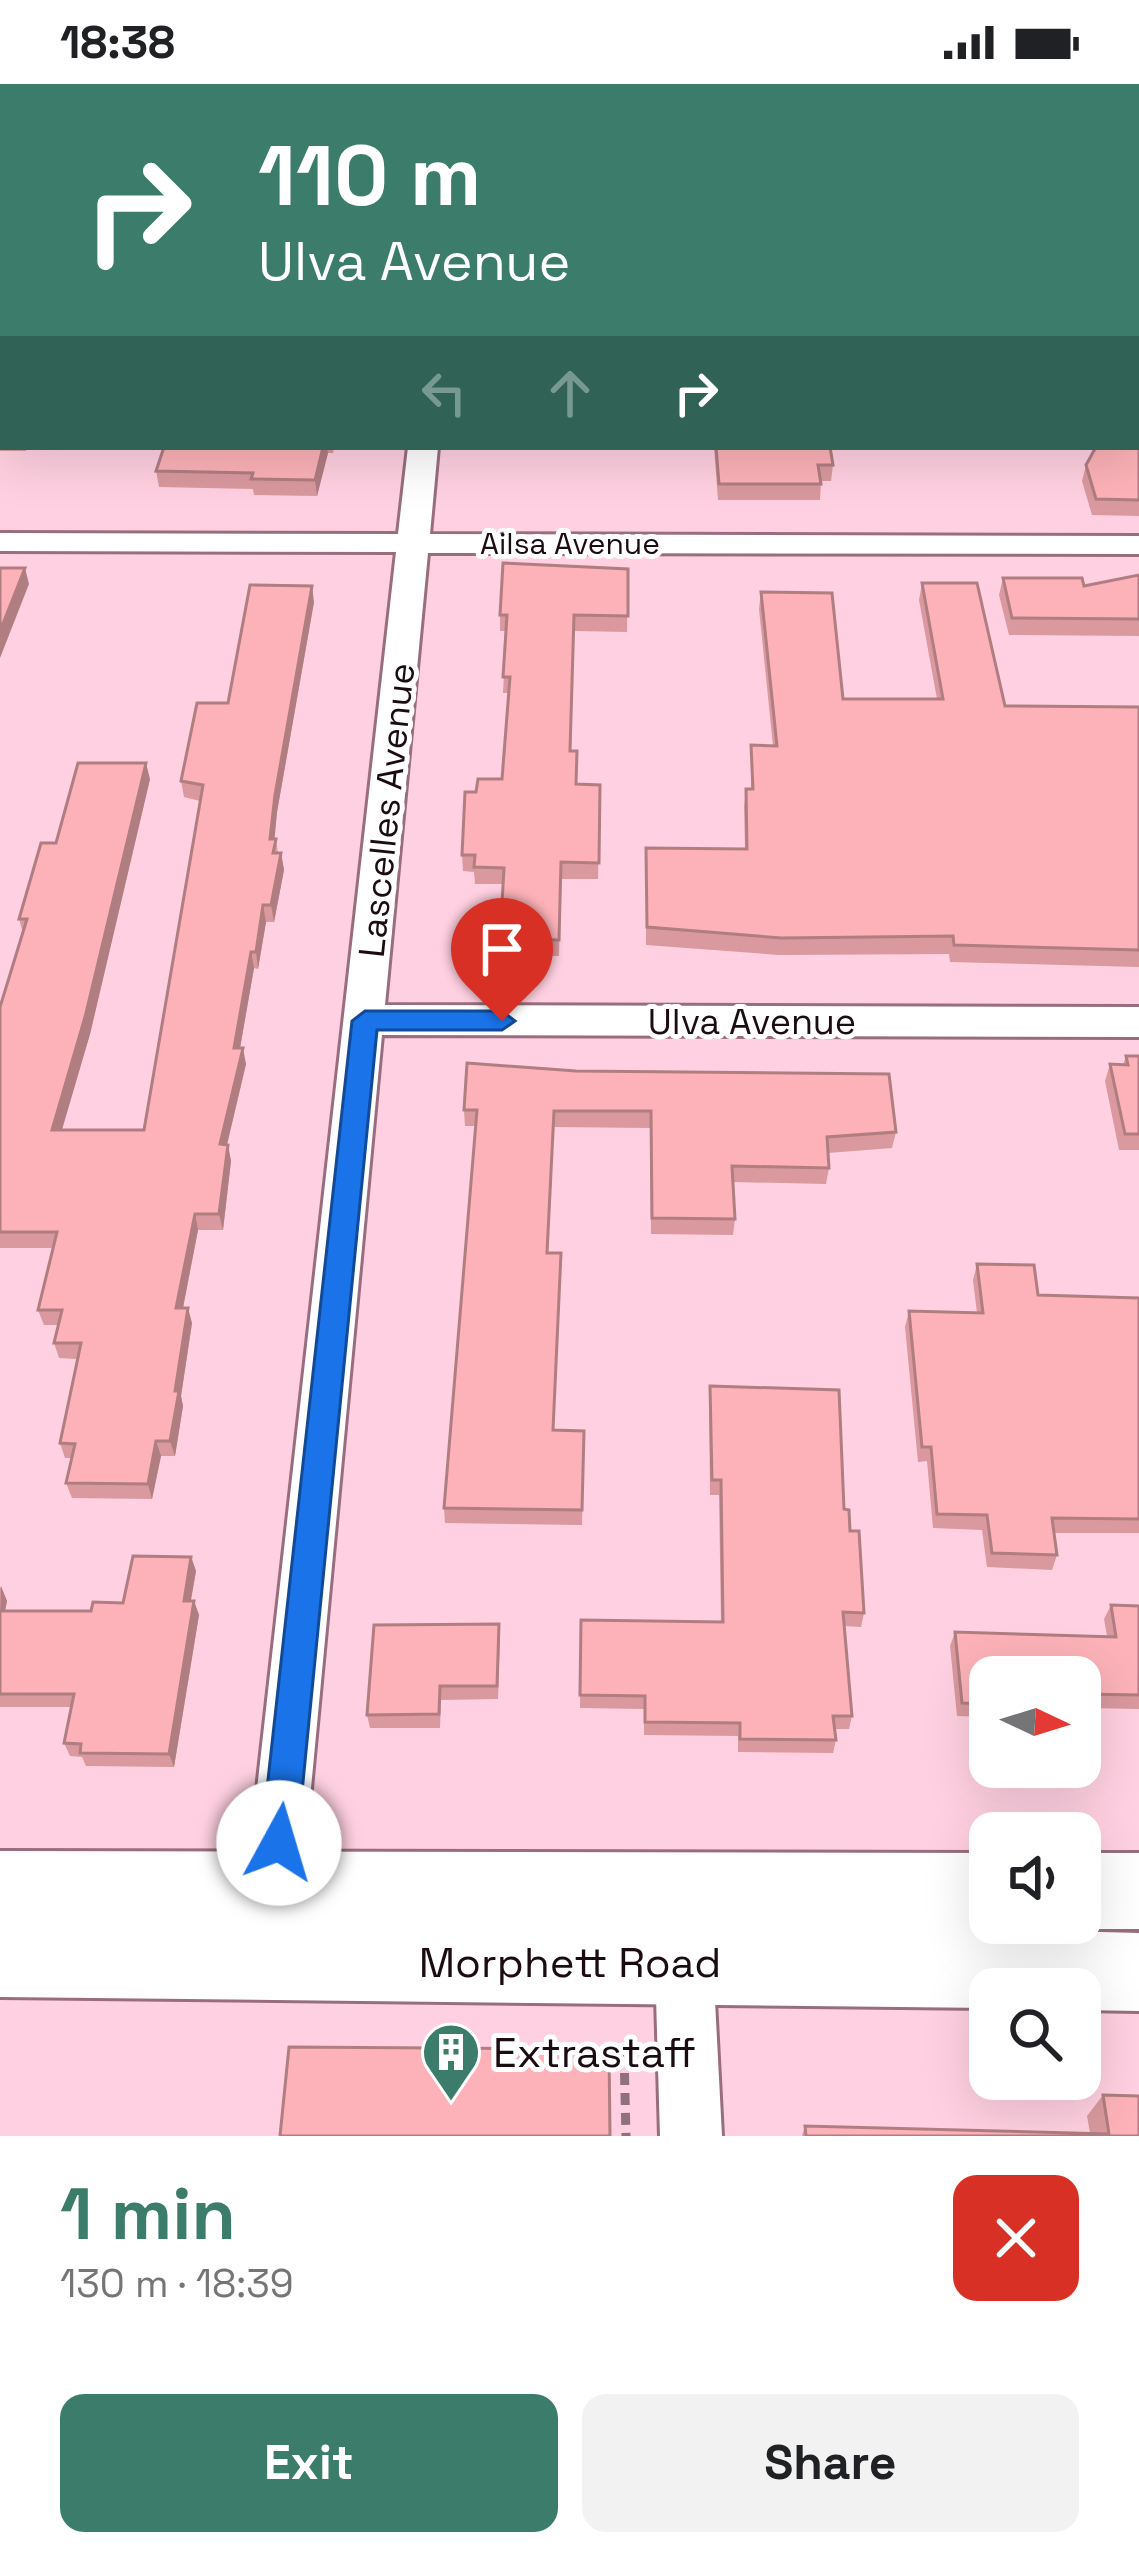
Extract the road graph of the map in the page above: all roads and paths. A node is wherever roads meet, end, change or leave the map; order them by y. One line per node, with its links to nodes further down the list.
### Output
1 (423, 450): 3 (street, Lascelles Avenue)
2 (0, 542): 3 (street, Ailsa Avenue)
3 (413, 543): 4 (street, Ailsa Avenue); 5 (street, Lascelles Avenue)
4 (1139, 545)
5 (365, 1021): 6 (street, Ulva Avenue); 11 (street, Lascelles Avenue)
6 (1139, 1022)
7 (0, 1889): 11 (main road, Morphett Road)
8 (1101, 1891): 9 (main road)
9 (1139, 1891)
10 (969, 1892): 11 (main road, Morphett Road)
11 (270, 1925): 12 (main road, Morphett Road); 13 (main road, Morphett Road)
12 (0, 1958)
13 (684, 1962): 14 (main road, Morphett Road); 17 (street)
14 (1139, 1972)
15 (624, 2053): 16 (path)
16 (626, 2136)
17 (691, 2136)

